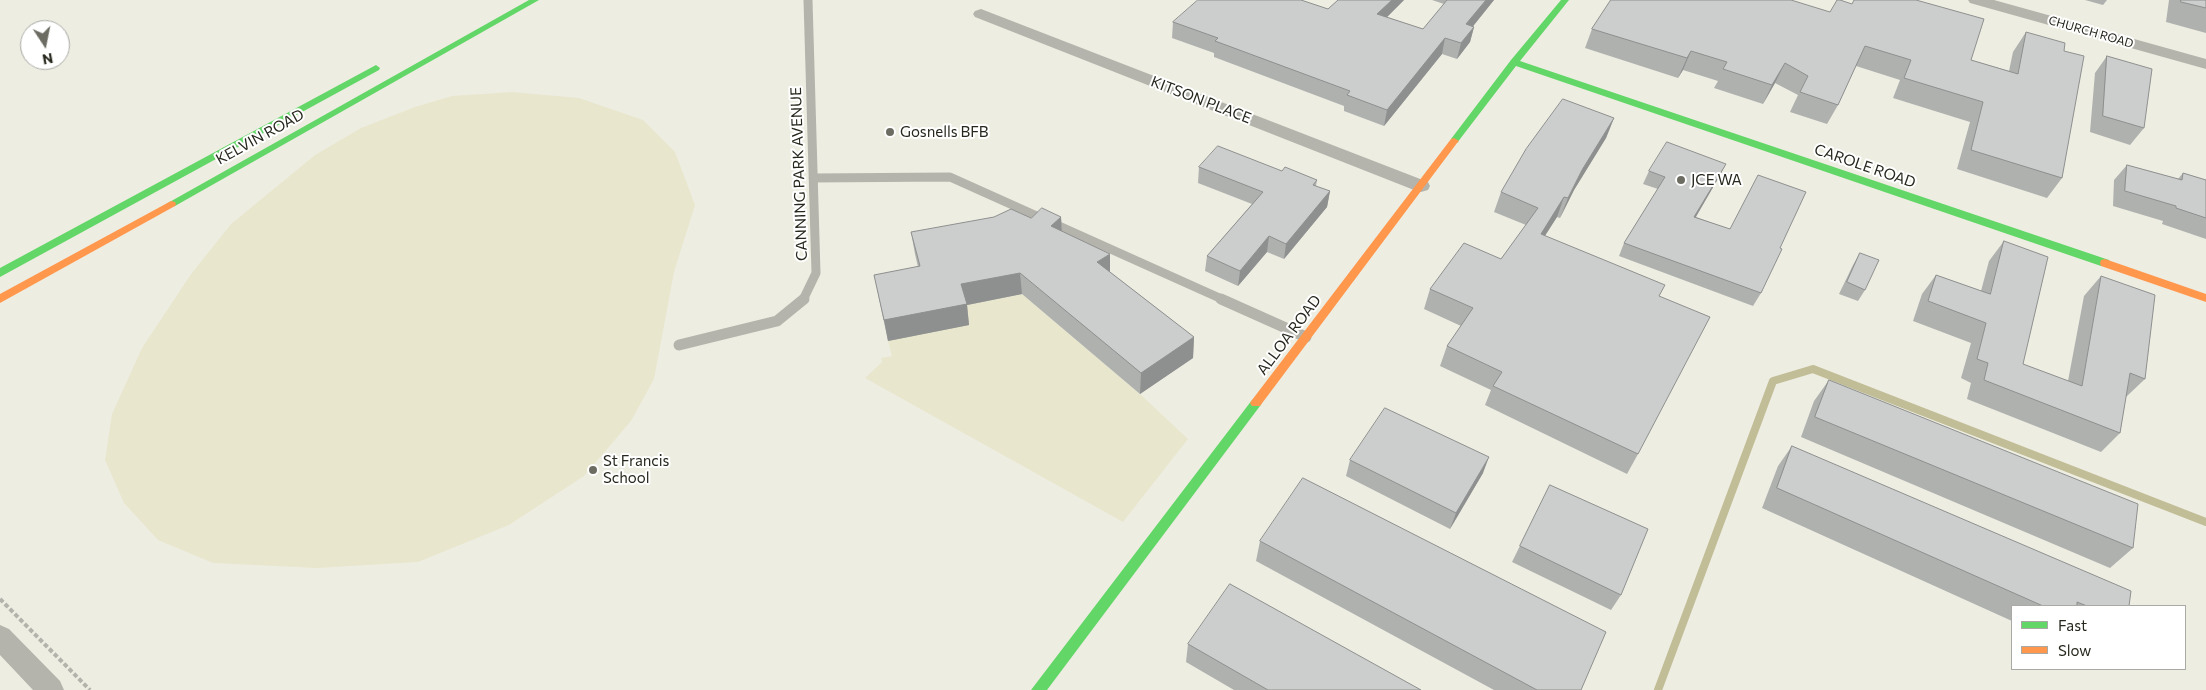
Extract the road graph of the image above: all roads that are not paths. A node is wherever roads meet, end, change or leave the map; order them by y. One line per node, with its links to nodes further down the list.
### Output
1 (535, 0): 13 (street, KELVIN ROAD)
2 (808, 0): 9 (lane, CANNING PARK AVENUE)
3 (1565, 0): 7 (street, ALLOA ROAD)
4 (1976, 0): 8 (street, CHURCH ROAD)
5 (981, 14): 10 (street, KITSON PLACE)
6 (387, 62): 11 (street, KELVIN ROAD)
7 (1514, 62): 10 (street, ALLOA ROAD); 12 (street, CAROLE ROAD)
8 (2206, 64)
9 (813, 178): 14 (lane); 15 (lane, CANNING PARK AVENUE)
10 (1421, 186): 14 (street, ALLOA ROAD)
11 (0, 273)
12 (2206, 298)
13 (0, 299)
14 (1306, 337): 18 (street, ALLOA ROAD)
15 (679, 345)
16 (0, 637): 17 (street)
17 (51, 690)
18 (1038, 690)

